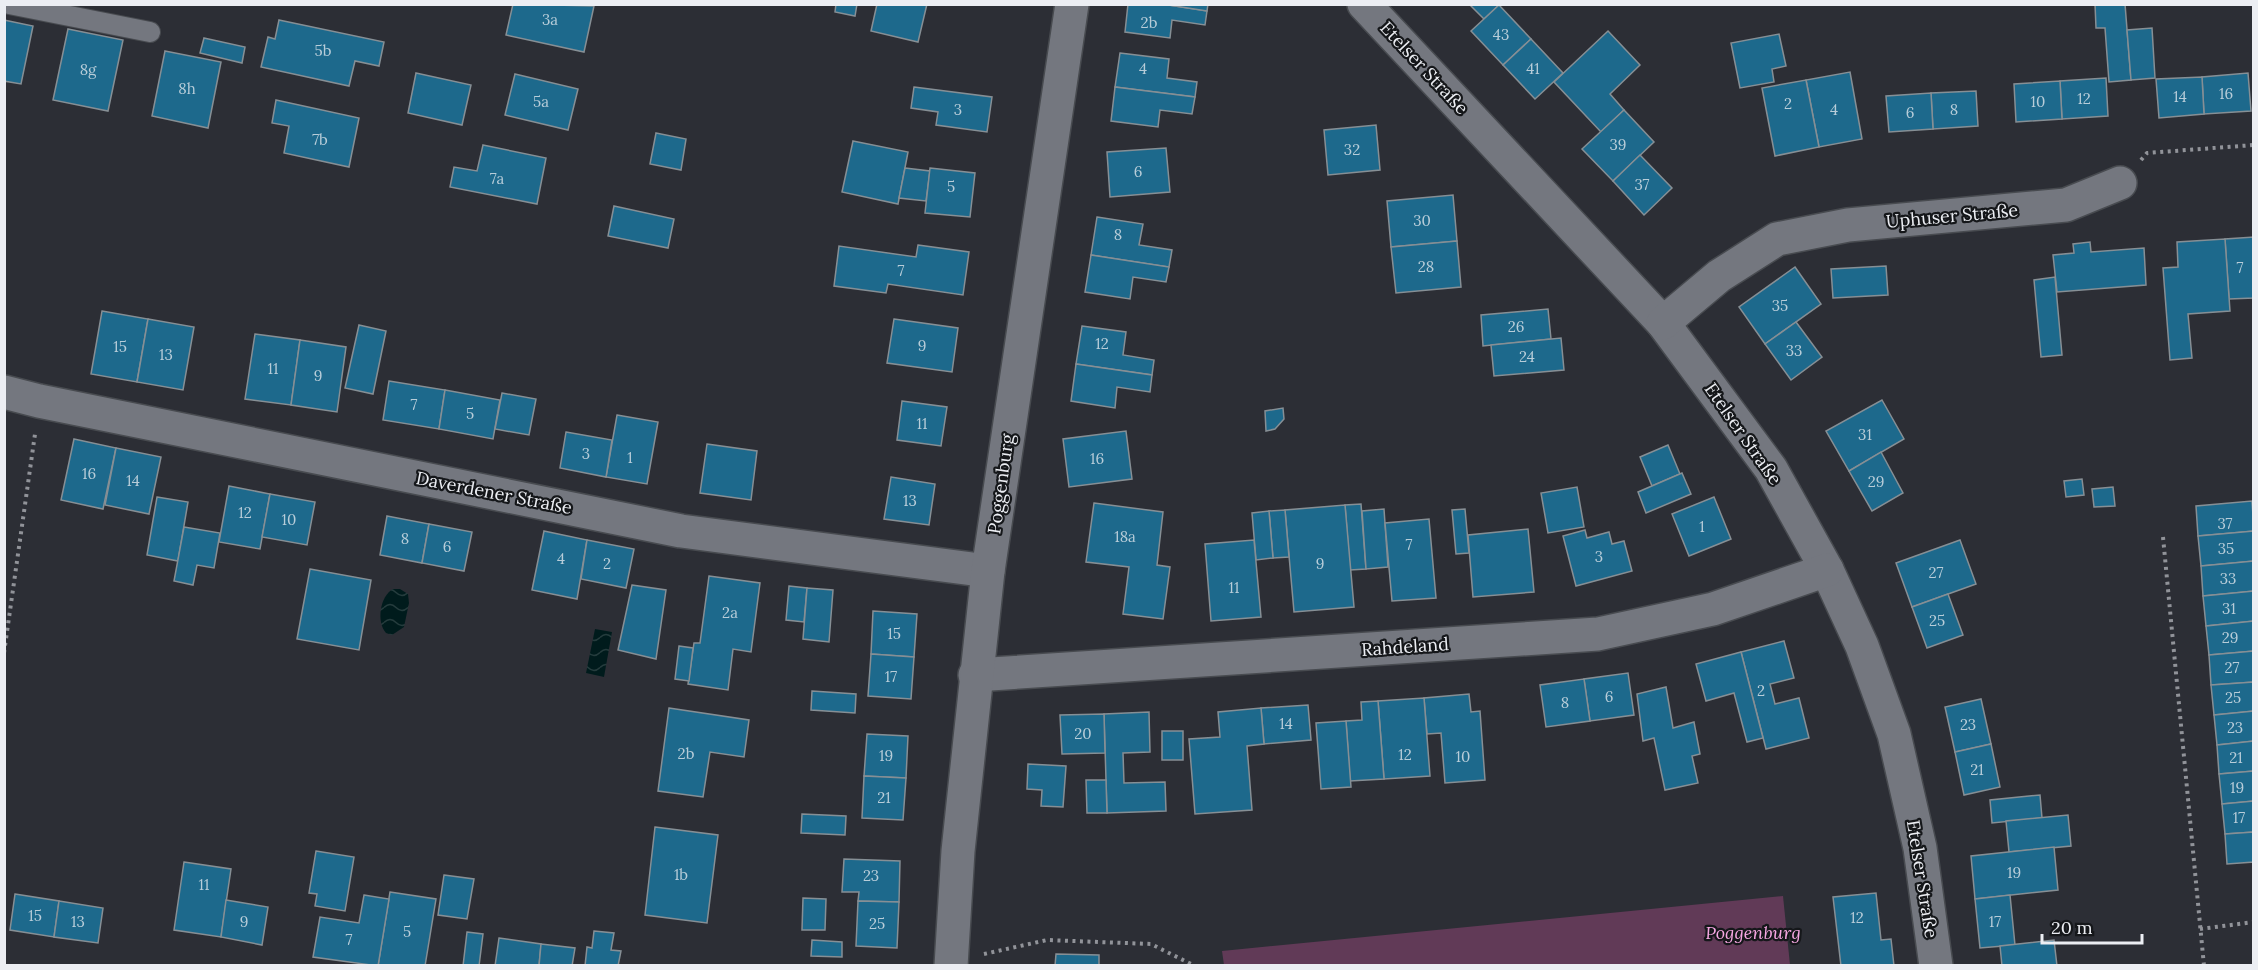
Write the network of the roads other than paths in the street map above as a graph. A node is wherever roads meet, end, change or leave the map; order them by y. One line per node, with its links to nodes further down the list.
1 (9, 4): 4 (lane)
2 (1072, 4): 9 (street, Poggenburg)
3 (1364, 4): 6 (street, Etelser Straße)
4 (150, 32)
5 (2120, 183): 6 (street, Uphuser Straße)
6 (1663, 323): 8 (street, Etelser Straße)
7 (4, 392): 9 (street, Daverdener Straße)
8 (1827, 570): 10 (street, Rahdeland); 12 (street, Etelser Straße)
9 (988, 571): 10 (street, Poggenburg)
10 (975, 675): 11 (street, Poggenburg)
11 (951, 964)
12 (1936, 966)

